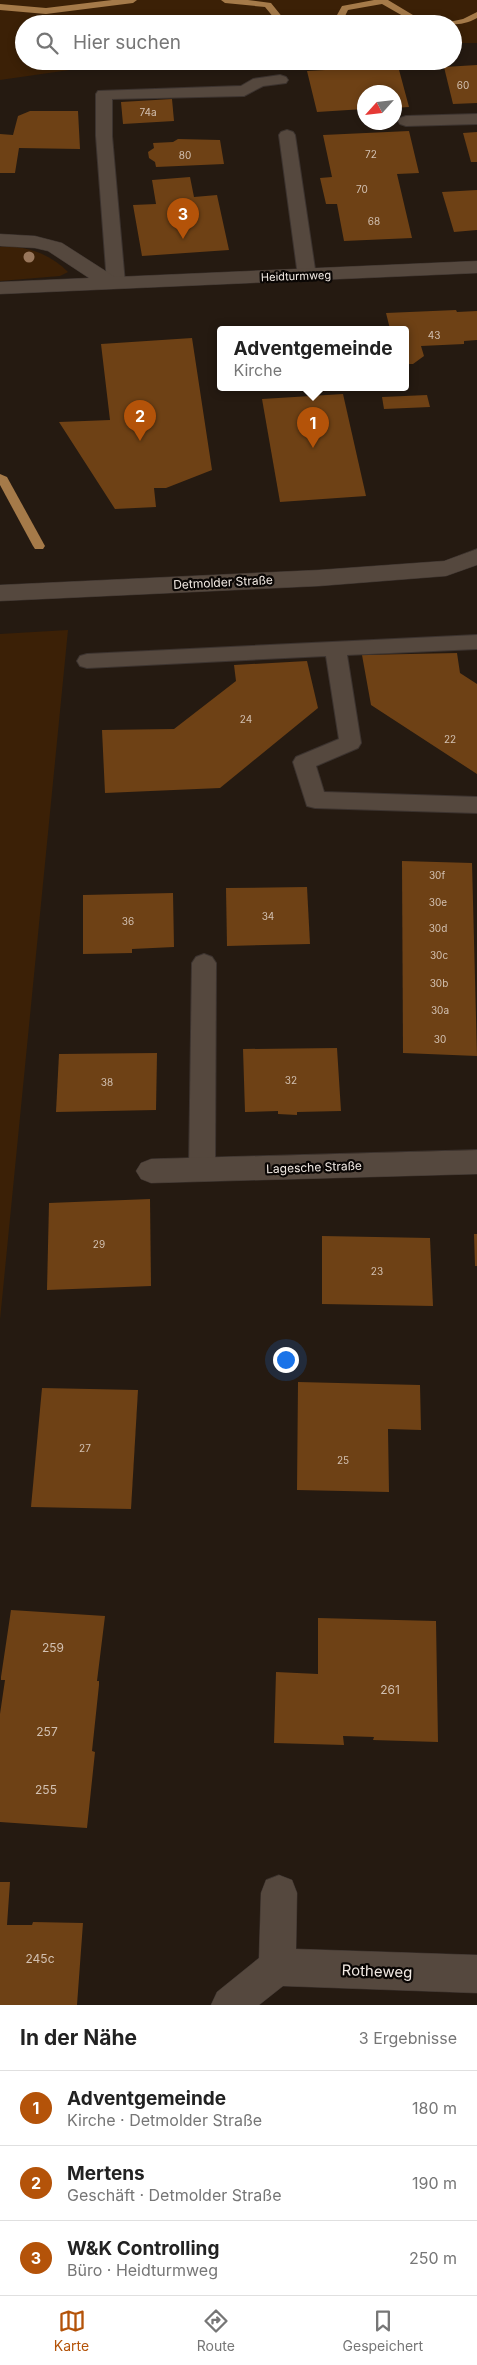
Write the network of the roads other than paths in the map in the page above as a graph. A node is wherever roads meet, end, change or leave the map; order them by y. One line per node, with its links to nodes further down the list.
1 (280, 80): 8 (lane)
2 (477, 118): 3 (lane)
3 (406, 121)
4 (287, 135): 7 (lane)
5 (0, 240): 8 (street)
6 (477, 267): 7 (street, Heidturmweg)
7 (307, 276): 8 (street, Heidturmweg)
8 (113, 283): 9 (street, Heidturmweg)
9 (0, 288)
10 (477, 557): 11 (street, Detmolder Straße)
11 (446, 568): 12 (street, Detmolder Straße); 13 (street, Detmolder Straße)
12 (477, 574)
13 (0, 593)
14 (477, 642): 15 (lane)
15 (335, 648): 16 (lane); 17 (lane)
16 (87, 661)
17 (477, 805)
18 (204, 963): 20 (lane)
19 (477, 1162): 20 (street, Lagesche Straße)
20 (202, 1170): 21 (street, Lagesche Straße)
21 (151, 1171)
22 (279, 1893): 23 (street)
23 (277, 1967): 24 (street, Rotheweg); 25 (street)
24 (477, 1974)
25 (230, 2005)

